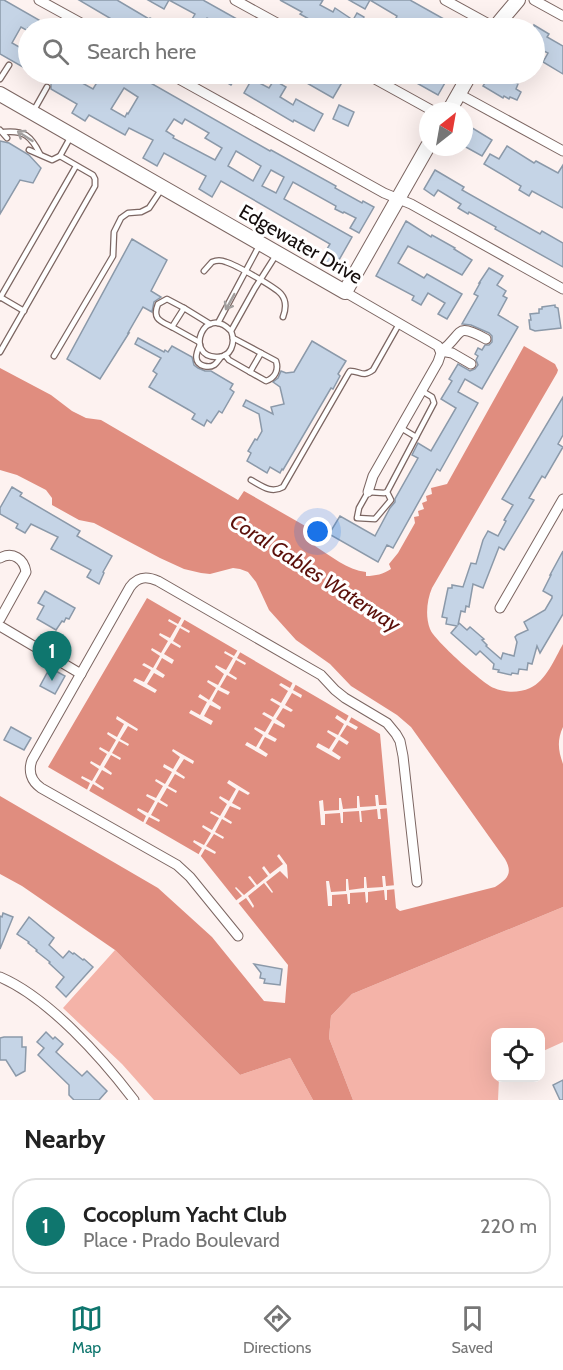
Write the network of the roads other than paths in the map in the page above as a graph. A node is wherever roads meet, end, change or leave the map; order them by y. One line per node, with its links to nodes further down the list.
1 (39, 0): 8 (street)
2 (235, 0): 9 (street)
3 (445, 0): 10 (street)
4 (508, 0): 11 (street)
5 (518, 0): 12 (street)
6 (534, 0): 7 (street)
7 (563, 16)
8 (72, 18)
9 (268, 18)
10 (486, 18)
11 (499, 18)
12 (504, 18)
13 (9, 64): 14 (lane)
14 (0, 79)
15 (188, 84): 34 (street)
16 (384, 84): 22 (street)
17 (464, 84): 20 (street)
18 (47, 87): 23 (lane)
19 (0, 94): 23 (street, Edgewater Drive)
20 (459, 94): 21 (street); 28 (street)
21 (454, 102)
22 (419, 103)
23 (32, 113): 25 (street, Edgewater Drive)
24 (2, 131): 26 (lane); 29 (lane, one-way to 24)
25 (72, 136): 30 (lane); 33 (street, Edgewater Drive)
26 (7, 138)
27 (29, 150): 29 (lane)
28 (563, 151)
29 (40, 154): 30 (lane)
30 (60, 156): 32 (lane)
31 (422, 156): 34 (street)
32 (76, 166): 42 (lane); 44 (lane)
33 (162, 187): 35 (street, Edgewater Drive); 57 (lane)
34 (397, 199): 40 (street); 41 (street)
35 (261, 244): 36 (street, Edgewater Drive); 38 (lane)
36 (277, 253): 39 (lane); 41 (street, Edgewater Drive)
37 (204, 271): 38 (lane)
38 (246, 272): 39 (lane); 46 (lane, one-way to 46)
39 (260, 280): 45 (lane); 50 (lane)
40 (563, 289)
41 (345, 292): 48 (street, Edgewater Drive)
42 (0, 298): 44 (lane)
43 (184, 308): 47 (lane); 49 (lane); 49 (lane)
44 (24, 311): 55 (lane)
45 (283, 317)
46 (218, 323): 47 (lane); 50 (lane)
47 (210, 324): 53 (lane)
48 (399, 324): 54 (street, Edgewater Drive); 64 (lane)
49 (172, 327): 53 (lane)
50 (231, 331): 51 (lane)
51 (233, 338): 56 (lane); 58 (lane)
52 (486, 339): 54 (street)
53 (199, 343): 58 (lane); 58 (lane)
54 (441, 351): 59 (street, Edgewater Drive); 61 (street)
55 (0, 352)
56 (261, 353): 60 (lane); 60 (lane)
57 (54, 356)
58 (223, 356): 60 (lane)
59 (471, 364)
60 (250, 372)
61 (422, 391): 62 (street); 63 (lane)
62 (401, 428): 63 (lane); 65 (street)
63 (416, 437): 66 (lane)
64 (252, 480)
65 (368, 492): 66 (lane); 66 (lane)
66 (387, 492)
67 (563, 498): 69 (street)
68 (0, 558): 70 (street)
69 (500, 608)
70 (0, 619)
71 (0, 626): 72 (street)
72 (81, 674): 73 (street); 74 (street)
73 (417, 882)
74 (238, 936)
75 (0, 977): 76 (street)
76 (134, 1100)

